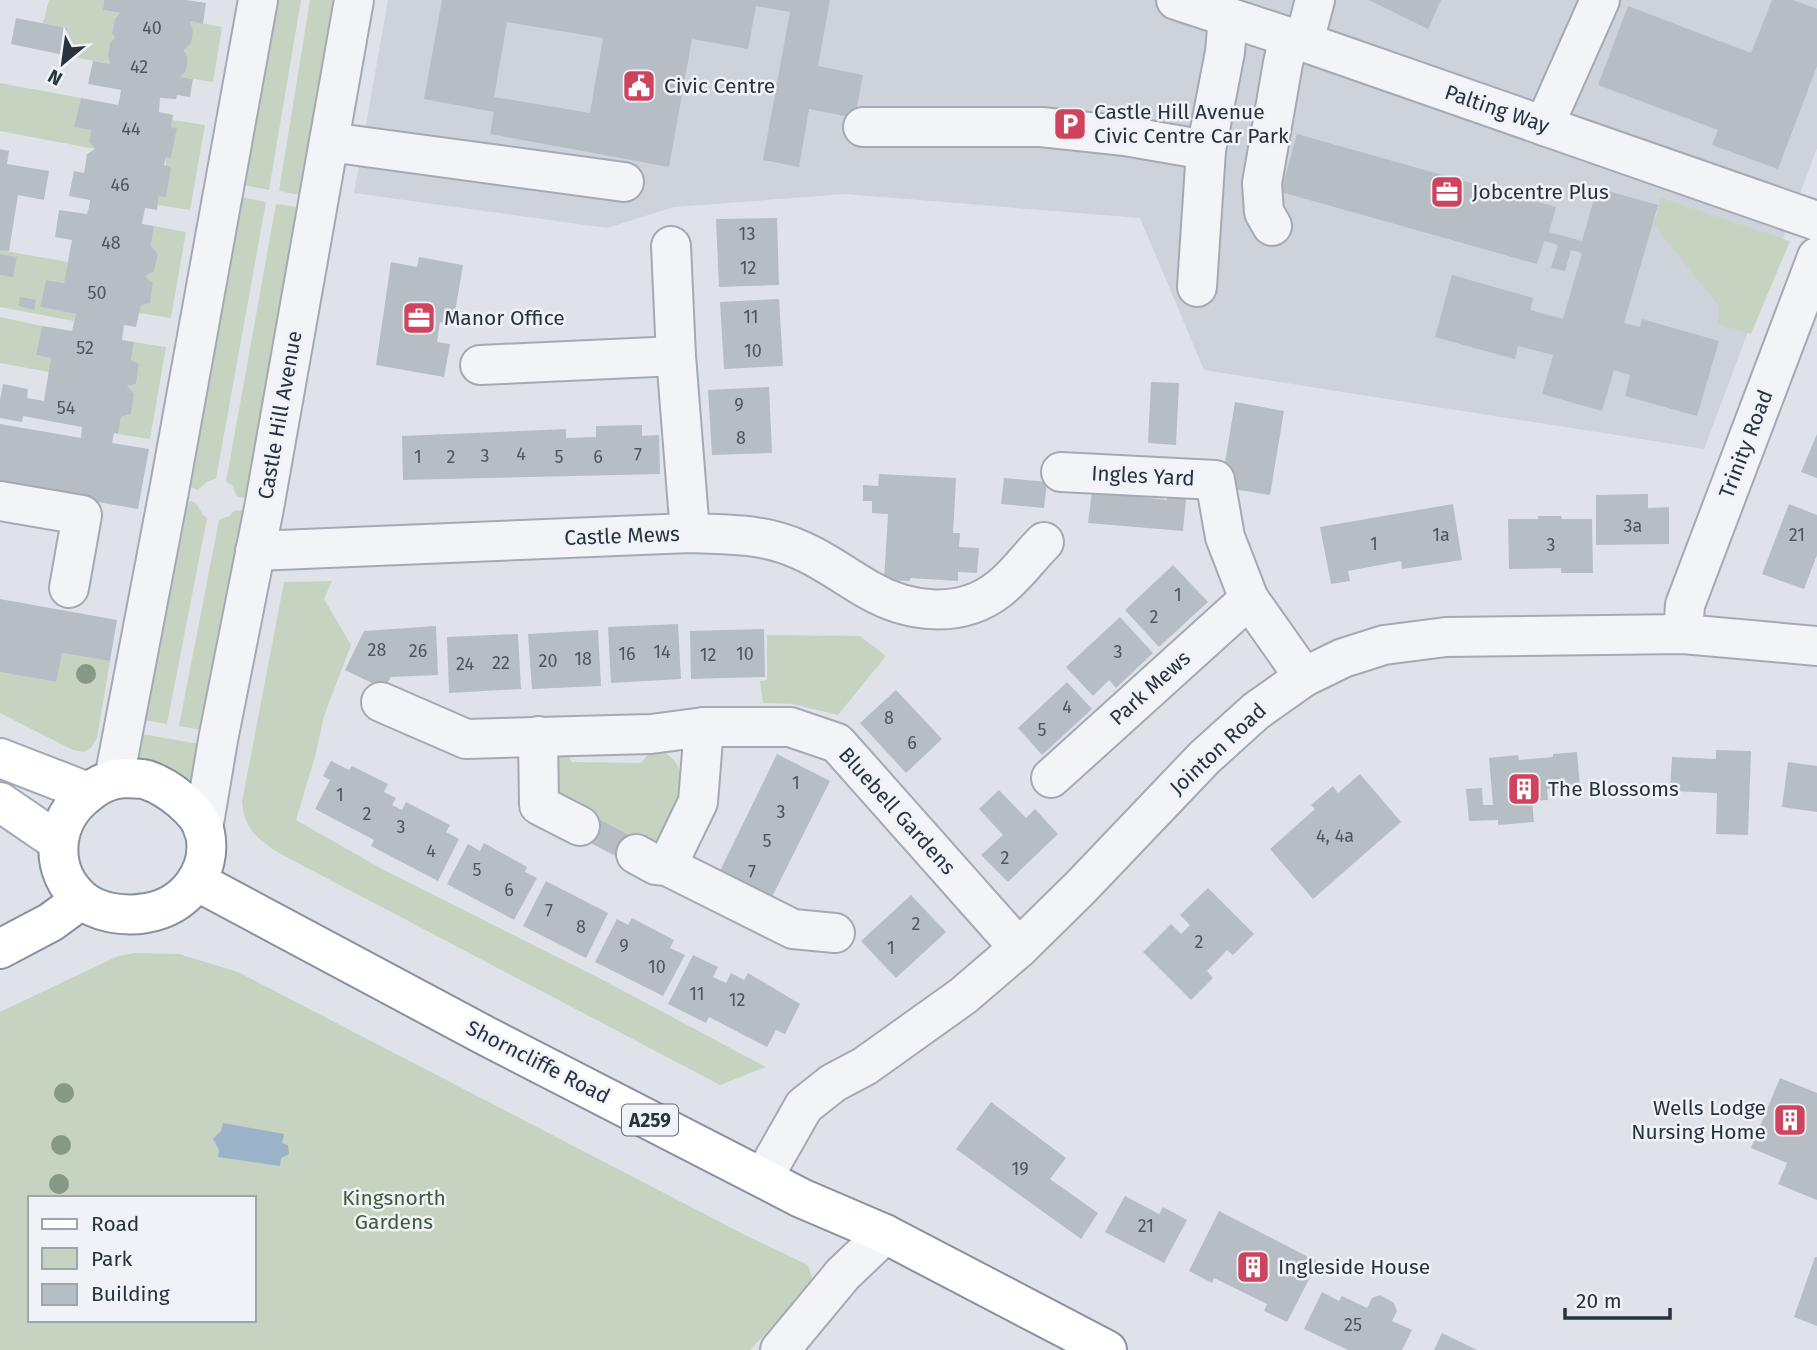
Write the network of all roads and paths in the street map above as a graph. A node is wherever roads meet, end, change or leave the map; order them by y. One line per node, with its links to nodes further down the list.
1 (258, 0): 35 (street)
2 (354, 0): 10 (street, Castle Hill Avenue)
3 (1175, 0): 6 (street, Palting Way)
4 (1315, 0): 7 (street)
5 (1600, 0): 8 (street)
6 (1228, 17): 7 (street, Palting Way); 11 (street)
7 (1296, 39): 8 (street, Palting Way); 14 (street)
8 (1544, 126): 13 (street, Palting Way)
9 (863, 127): 11 (street)
10 (329, 142): 12 (street); 24 (street, Castle Hill Avenue)
11 (1206, 150): 17 (street)
12 (624, 182)
13 (1817, 221)
14 (1272, 226)
15 (671, 246): 18 (street, Castle Mews)
16 (1817, 257): 27 (street, Trinity Road)
17 (1197, 287)
18 (676, 356): 19 (street); 22 (street, Castle Mews)
19 (480, 365)
20 (1061, 472): 26 (street, Ingles Yard)
21 (0, 501): 25 (street)
22 (690, 533): 23 (street); 24 (street, Castle Mews)
23 (1044, 542)
24 (256, 551): 38 (street, Castle Hill Avenue)
25 (69, 588)
26 (1249, 599): 29 (street, Ingles Yard); 34 (street, Park Mews)
27 (1684, 634): 28 (street, Jointon Road); 29 (street, Jointon Road)
28 (1817, 646)
29 (1304, 677): 43 (street, Jointon Road)
30 (381, 702): 32 (street, Bluebell Gardens)
31 (704, 727): 32 (street, Bluebell Gardens); 42 (street); 43 (street, Bluebell Gardens)
32 (538, 736): 37 (street)
33 (0, 758): 35 (main road)
34 (1051, 778)
35 (101, 786): 38 (main road); 39 (main road)
36 (0, 802): 39 (main road)
37 (580, 826)
38 (203, 829): 40 (main road)
39 (57, 841): 41 (main road)
40 (198, 882): 41 (main road); 45 (main road, Shorncliffe Road / A259)
41 (81, 900): 44 (main road)
42 (835, 933)
43 (1019, 948): 45 (street, Jointon Road)
44 (0, 949)
45 (763, 1178): 46 (main road, Shorncliffe Road / A259)
46 (885, 1234): 47 (street); 48 (main road, Shorncliffe Road / A259)
47 (780, 1350)
48 (1107, 1350)

